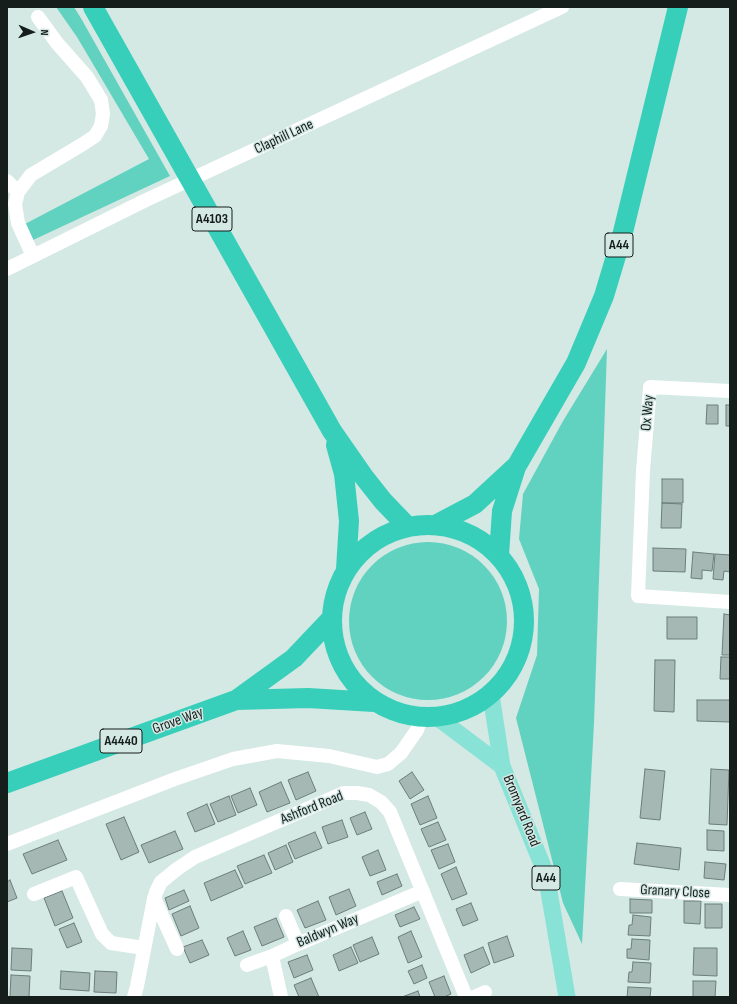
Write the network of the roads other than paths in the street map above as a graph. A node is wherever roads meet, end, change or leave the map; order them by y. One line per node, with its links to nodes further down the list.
1 (92, 7): 10 (highway, A4103)
2 (562, 7): 7 (street, Claphill Lane)
3 (678, 7): 11 (highway, A44)
4 (38, 17): 6 (street)
5 (7, 181): 6 (street)
6 (18, 192): 7 (street)
7 (33, 256): 8 (street, Claphill Lane)
8 (7, 269)
9 (730, 391): 16 (street, Ox Way)
10 (332, 431): 13 (highway, A4103); 15 (highway, A4103)
11 (516, 466): 12 (highway, A44); 14 (highway, A44)
12 (437, 524): 13 (highway); 14 (highway)
13 (407, 526): 15 (highway)
14 (499, 555): 18 (highway)
15 (346, 569): 17 (highway)
16 (730, 602)
17 (331, 619): 19 (highway, Grove Way / A4440); 20 (highway)
18 (492, 695): 21 (highway); 22 (main road, Bromyard Road / A44)
19 (236, 700): 20 (highway, Grove Way / A4440); 23 (highway, Grove Way / A4440)
20 (374, 702): 21 (highway)
21 (430, 718): 22 (main road, Bromyard Road); 24 (street)
22 (502, 766): 39 (main road, Bromyard Road / A44)
23 (7, 783)
24 (7, 844)
25 (620, 889): 28 (street, Granary Close)
26 (423, 891): 29 (street, Ashford Road); 31 (street, Baldwyn Way); 38 (street, Ashford Road)
27 (34, 894): 32 (street)
28 (730, 895)
29 (154, 898): 32 (street, Ashford Road); 33 (street)
30 (286, 916): 31 (street)
31 (298, 944): 34 (street, Baldwyn Way)
32 (144, 948): 36 (street, Ashford Road)
33 (176, 949)
34 (272, 956): 35 (street, Baldwyn Way); 37 (street)
35 (247, 965)
36 (134, 997)
37 (281, 997)
38 (466, 997)
39 (568, 997)

